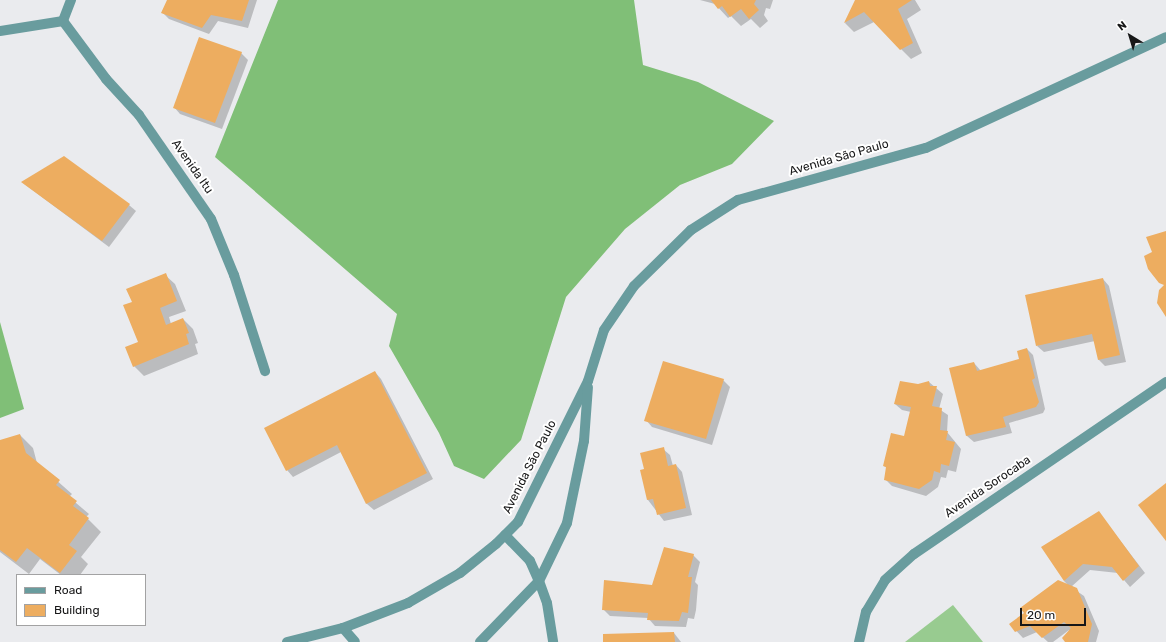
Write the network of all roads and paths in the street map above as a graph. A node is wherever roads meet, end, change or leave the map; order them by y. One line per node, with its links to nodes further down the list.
1 (71, 0): 2 (street)
2 (64, 21): 3 (street); 5 (street, Avenida Itu)
3 (0, 31)
4 (1166, 37): 6 (street, Avenida São Paulo)
5 (265, 371)
6 (588, 381): 8 (street, Avenida São Paulo); 9 (street, Avenida São Paulo)
7 (1166, 382): 15 (street, Avenida Sorocaba)
8 (505, 535): 9 (street); 10 (street, Avenida São Paulo)
9 (539, 581): 13 (street, Avenida São Paulo); 14 (street)
10 (343, 628): 11 (street, Avenida São Paulo); 12 (street)
11 (286, 642)
12 (355, 642)
13 (480, 642)
14 (553, 642)
15 (859, 642)

